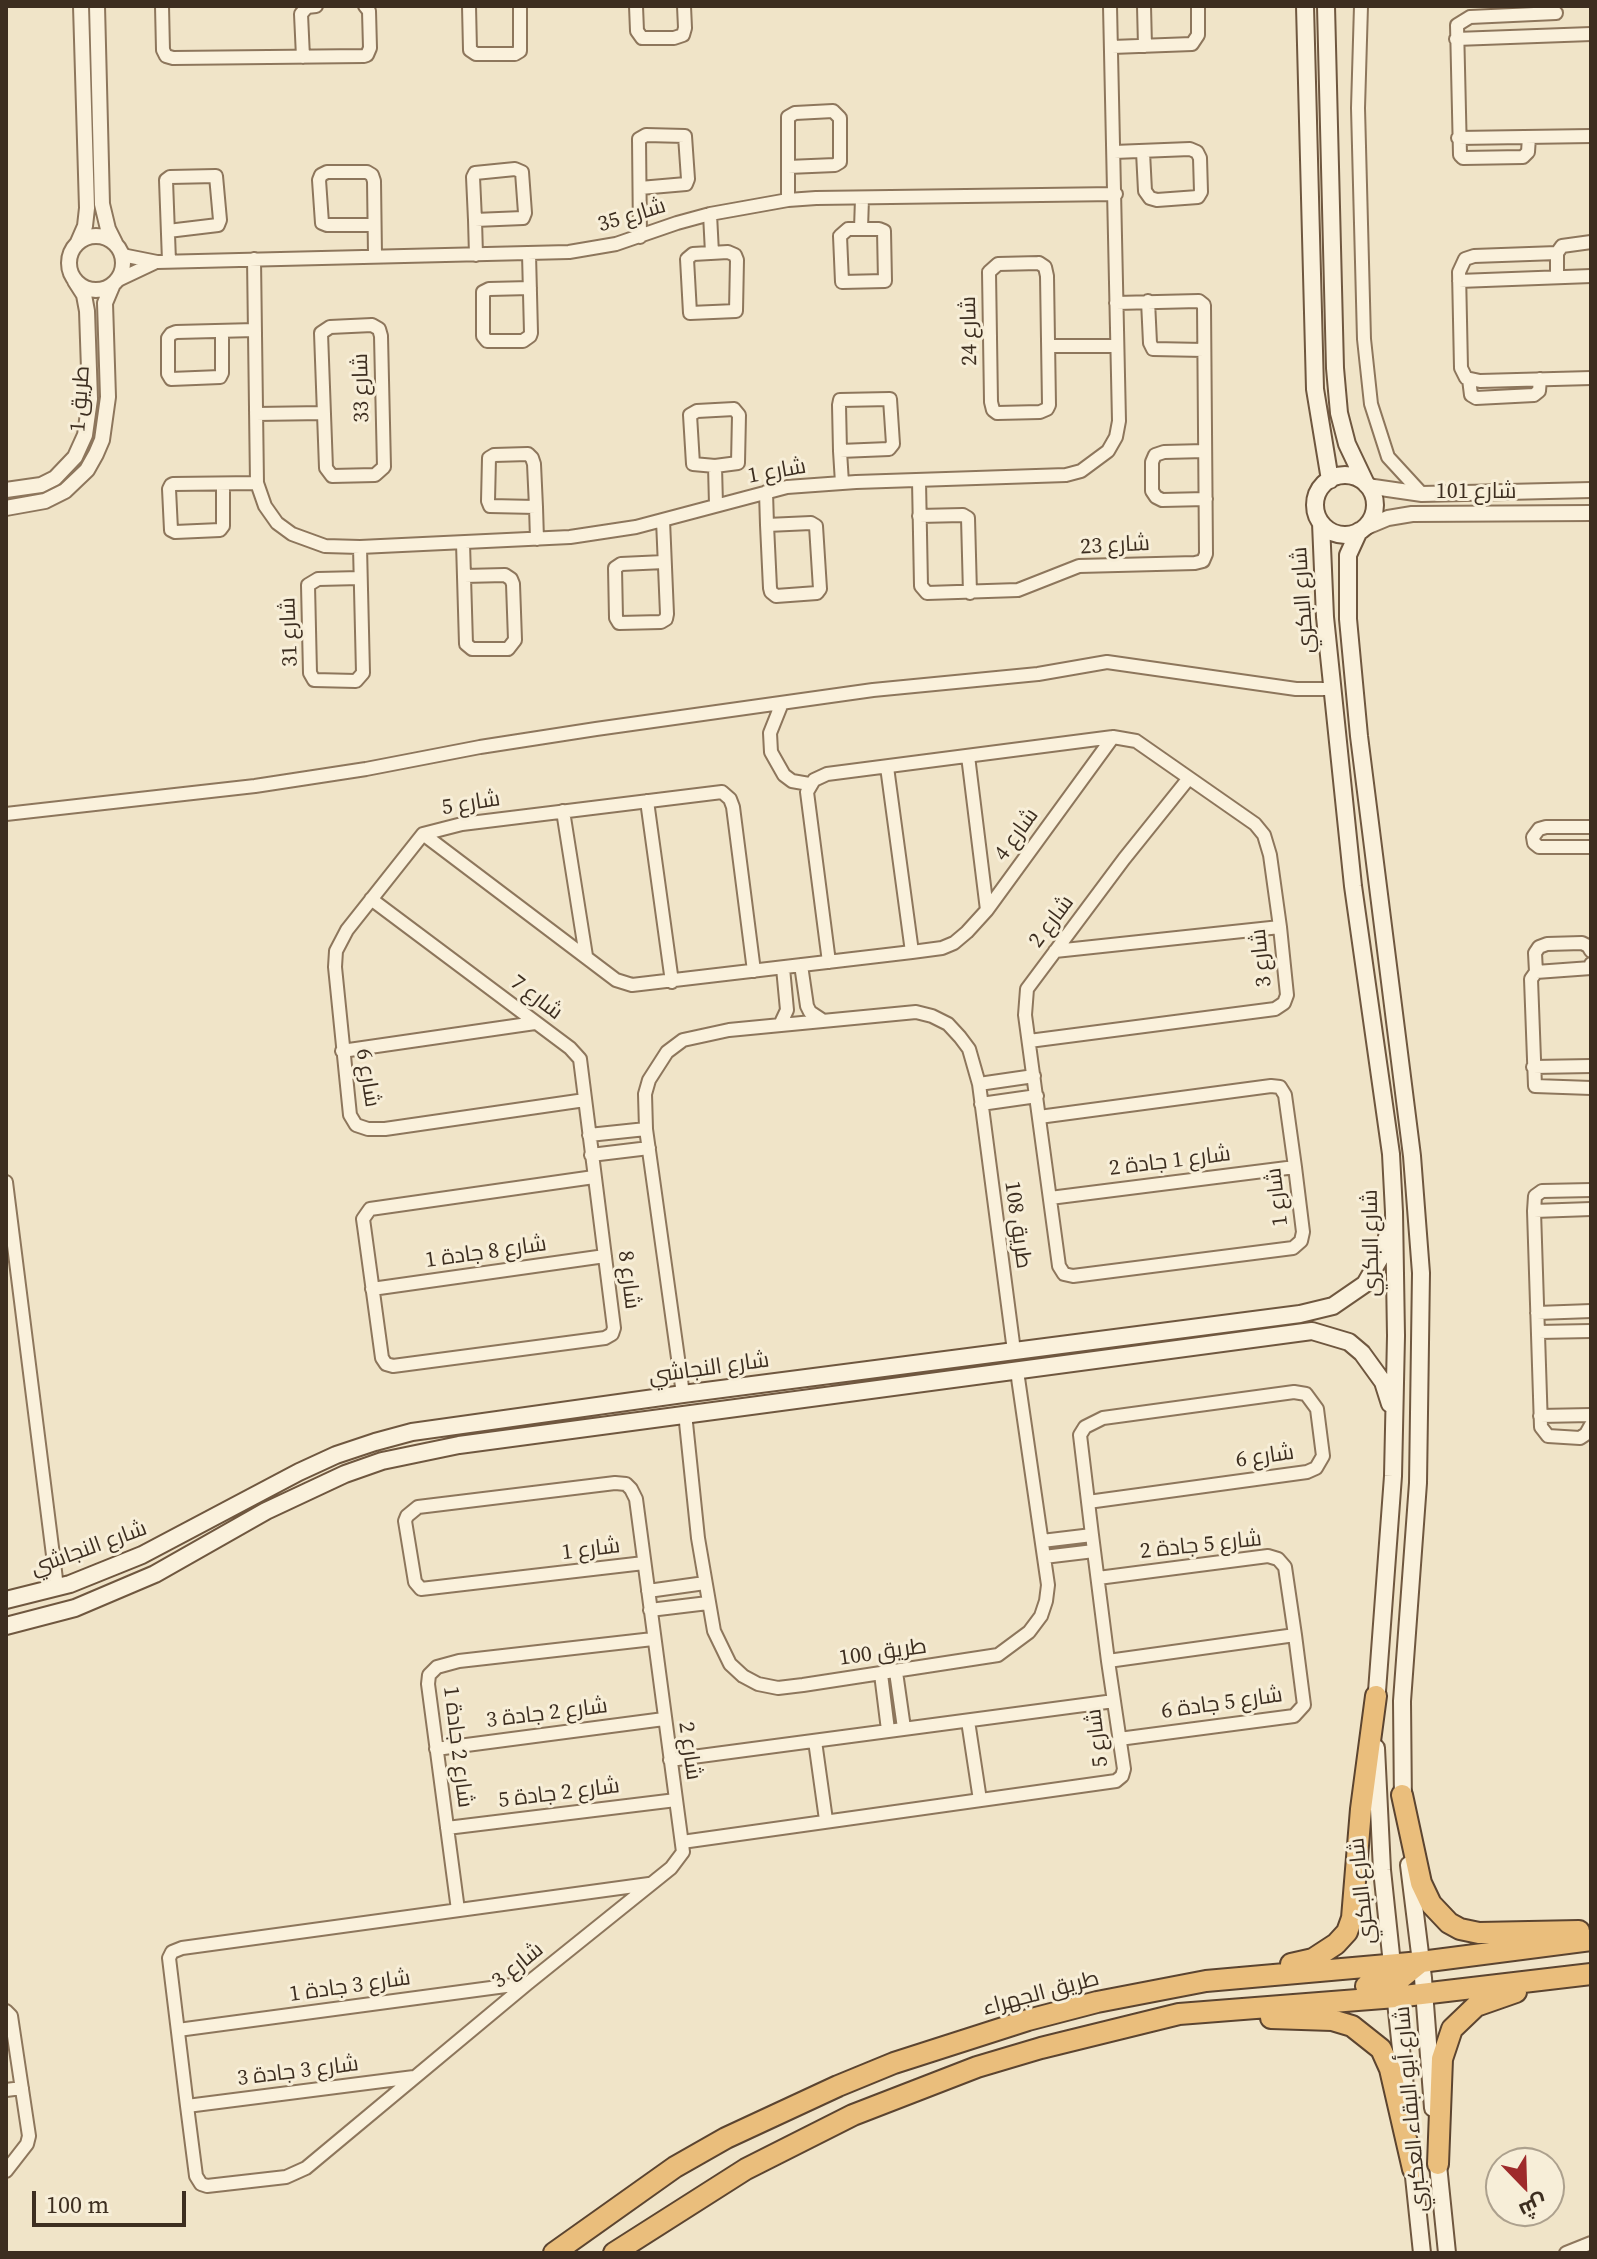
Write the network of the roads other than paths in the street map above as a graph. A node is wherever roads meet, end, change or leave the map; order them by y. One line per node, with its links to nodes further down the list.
1 (81, 6): 39 (street)
2 (97, 6): 41 (street)
3 (162, 6): 22 (street)
4 (316, 6): 22 (street)
5 (365, 6): 22 (street)
6 (469, 6): 7 (street)
7 (520, 6)
8 (636, 6): 9 (street)
9 (684, 6)
10 (1110, 6): 21 (street, شارع 1)
11 (1144, 6): 20 (street)
12 (1198, 6): 20 (street)
13 (1305, 6): 68 (main road)
14 (1326, 6): 73 (main road)
15 (1361, 6): 78 (street)
16 (1558, 10): 18 (street); 19 (street)
17 (1591, 34): 18 (street)
18 (1556, 35): 19 (street)
19 (1456, 39): 25 (street)
20 (1145, 46): 21 (street)
21 (1112, 47): 26 (street, شارع 1)
22 (303, 57)
23 (1591, 136): 24 (street)
24 (1529, 137): 25 (street); 25 (street)
25 (1458, 138)
26 (1114, 152): 27 (street); 30 (street, شارع 1)
27 (1143, 152): 27 (street)
28 (788, 167): 28 (street); 32 (street)
29 (640, 188): 29 (street); 38 (street)
30 (1116, 194): 31 (street, شارع 35); 56 (street, شارع 1)
31 (862, 198): 32 (street, شارع 35); 36 (street)
32 (788, 200): 33 (street, شارع 35)
33 (710, 214): 38 (street, شارع 35); 42 (street)
34 (475, 220): 34 (street); 46 (street)
35 (374, 225): 35 (street); 45 (street)
36 (861, 229): 36 (street)
37 (168, 231): 37 (street); 48 (street)
38 (640, 237): 44 (street, شارع 35)
39 (78, 242): 41 (street); 51 (street)
40 (1591, 242): 43 (street)
41 (119, 249): 48 (street, شارع 35); 53 (street)
42 (712, 253): 42 (street)
43 (1557, 253): 50 (street); 52 (street)
44 (529, 254): 46 (street, شارع 35); 54 (street)
45 (375, 255): 46 (street, شارع 35); 47 (street, شارع 35)
46 (476, 255)
47 (254, 259): 48 (street, شارع 35); 57 (street, شارع 1)
48 (163, 262): 53 (street, شارع 35)
49 (1591, 276): 50 (street)
50 (1557, 277): 52 (street)
51 (75, 281): 53 (street); 74 (street, طريق 1)
52 (1459, 281): 62 (street)
53 (115, 282): 82 (street, طريق 1)
54 (530, 288): 54 (street)
55 (1148, 301): 56 (street, شارع 23); 61 (street); 61 (street, شارع 23)
56 (1116, 303): 60 (street, شارع 1)
57 (255, 330): 58 (street); 64 (street, شارع 1)
58 (222, 331): 58 (street)
59 (1049, 346): 59 (street, شارع 24); 60 (street)
60 (1117, 346): 69 (street, شارع 1)
61 (1204, 350): 66 (street, شارع 23)
62 (1591, 378)
63 (324, 413): 63 (street, شارع 33); 64 (street, شارع 33)
64 (256, 414): 70 (street, شارع 1)
65 (840, 451): 65 (street); 71 (street)
66 (1205, 451): 79 (street, شارع 23); 79 (street)
67 (715, 466): 67 (street); 80 (street)
68 (1330, 480): 73 (main road); 87 (main road)
69 (919, 481): 71 (street, شارع 1); 85 (street, شارع 23)
70 (257, 483): 72 (street); 92 (street, شارع 1)
71 (842, 483): 76 (street, شارع 1)
72 (223, 484): 72 (street)
73 (1367, 485): 78 (street, شارع 101); 89 (main road)
74 (6, 490)
75 (1591, 490): 77 (street, شارع 101)
76 (766, 492): 80 (street, شارع 1); 88 (street)
77 (1513, 492): 78 (street, شارع 101); 84 (street)
78 (1422, 494)
79 (1206, 499): 96 (street, شارع 23)
80 (716, 505): 86 (street, شارع 1)
81 (536, 507): 81 (street); 90 (street)
82 (6, 508)
83 (1591, 513): 84 (street, شارع 101)
84 (1513, 514): 89 (street, شارع 101)
85 (919, 516): 96 (street, شارع 23); 96 (street)
86 (663, 520): 90 (street, شارع 1); 93 (street)
87 (1321, 523): 89 (main road); 97 (main road, شارع البكري)
88 (767, 525): 88 (street)
89 (1362, 530): 125 (main road, شارع البكري)
90 (537, 539): 91 (street, شارع 1)
91 (463, 543): 92 (street, شارع 1); 94 (street)
92 (360, 547): 95 (street, شارع 31)
93 (664, 562): 93 (street)
94 (464, 576): 94 (street)
95 (360, 578): 95 (street, شارع 31)
96 (970, 593)
97 (1332, 689): 98 (street); 112 (main road, شارع البكري)
98 (782, 703): 103 (street); 106 (street)
99 (1113, 737): 100 (street); 102 (street, شارع 3); 111 (street, شارع 4)
100 (968, 756): 101 (street); 111 (street)
101 (887, 767): 103 (street); 116 (street)
102 (1189, 778): 113 (street, شارع 3); 114 (street, شارع 2)
103 (809, 784): 118 (street)
104 (647, 801): 105 (street, شارع 5); 122 (street, شارع 5); 124 (street)
105 (563, 811): 108 (street, شارع 5); 117 (street)
106 (6, 814)
107 (1591, 827): 109 (street)
108 (423, 834): 110 (street, شارع 6); 117 (street, شارع 5)
109 (1591, 847)
110 (371, 899): 127 (street, شارع 7); 130 (street, شارع 6)
111 (987, 910): 116 (street, شارع 4)
112 (1357, 921): 125 (main road); 151 (main road, شارع البكري)
113 (1280, 927): 114 (street); 129 (street, شارع 3)
114 (1055, 951): 129 (street, شارع 2)
115 (1591, 951): 123 (street)
116 (912, 952): 118 (street, شارع 4)
117 (586, 956): 124 (street, شارع 5)
118 (829, 962): 120 (street, شارع 5)
119 (1591, 964): 123 (street)
120 (801, 965): 121 (street, شارع 5); 126 (street)
121 (783, 968): 122 (street, شارع 5); 128 (street)
122 (754, 971): 124 (street, شارع 5)
123 (1536, 972): 132 (street)
124 (672, 982)
125 (1392, 1014): 194 (main road, شارع البكري)
126 (822, 1020): 128 (street, طريق 108); 134 (street, طريق 108)
127 (535, 1023): 130 (street); 137 (street, شارع 7)
128 (780, 1025): 140 (street, طريق 108)
129 (1029, 1041): 133 (street, شارع 2)
130 (342, 1051): 137 (street, شارع 6)
131 (1591, 1066): 132 (street)
132 (1533, 1067): 135 (street)
133 (1034, 1076): 134 (street); 136 (street, شارع 2)
134 (979, 1084): 138 (street, طريق 108)
135 (1591, 1088)
136 (1037, 1096): 138 (street); 139 (street, شارع 2)
137 (585, 1100): 141 (street, شارع 7)
138 (981, 1104): 160 (street, طريق 108)
139 (1039, 1117): 144 (street, شارع 1); 148 (street, شارع 1)
140 (646, 1129): 141 (street); 142 (street, طريق 108)
141 (589, 1135): 143 (street, شارع 7)
142 (649, 1148): 143 (street); 162 (street, طريق 108)
143 (591, 1155): 145 (street, شارع 7)
144 (1295, 1167): 148 (street, شارع 1 جادة 2); 148 (street, شارع 1)
145 (594, 1177): 152 (street, شارع 8); 153 (street, شارع 8)
146 (6, 1182): 180 (street)
147 (1591, 1190): 150 (street)
148 (1050, 1198)
149 (1591, 1209): 150 (street)
150 (1534, 1211): 155 (street)
151 (1394, 1212): 156 (main road, شارع النجاشي); 168 (main road, شارع البكري)
152 (605, 1256): 153 (street, شارع 8 جادة 1); 153 (street, شارع 8)
153 (372, 1289)
154 (1591, 1311): 155 (street)
155 (1537, 1313): 158 (street)
156 (1179, 1330): 159 (main road); 160 (main road, شارع النجاشي)
157 (1591, 1331): 158 (street)
158 (1538, 1332): 166 (street)
159 (1180, 1348): 161 (main road, شارع النجاشي); 168 (main road, شارع النجاشي)
160 (1014, 1351): 162 (main road, شارع النجاشي)
161 (1017, 1371): 163 (main road, شارع النجاشي); 174 (street, طريق 100)
162 (683, 1394): 164 (main road, شارع النجاشي)
163 (685, 1413): 170 (main road, شارع النجاشي); 179 (street, طريق 100)
164 (535, 1415): 167 (main road, شارع النجاشي); 170 (main road)
165 (1591, 1415): 166 (street)
166 (1540, 1416): 169 (street)
167 (508, 1419): 171 (main road); 180 (main road, شارع النجاشي)
168 (1393, 1422): 188 (main road, شارع البكري)
169 (1591, 1425)
170 (540, 1434): 171 (main road, شارع النجاشي)
171 (509, 1438): 185 (main road, شارع النجاشي)
172 (1088, 1502): 172 (street, شارع 6); 173 (street, شارع 5)
173 (1092, 1535): 174 (street); 175 (street, شارع 5)
174 (1042, 1541): 176 (street, طريق 100)
175 (1094, 1551): 176 (street); 178 (street, شارع 5)
176 (1044, 1557): 190 (street, طريق 100)
177 (644, 1563): 177 (street, شارع 1); 181 (street, شارع 2)
178 (1098, 1578): 186 (street, شارع 5 جادة 2); 189 (street, شارع 5)
179 (705, 1583): 181 (street); 183 (street, طريق 100)
180 (57, 1587): 182 (main road, شارع النجاشي)
181 (648, 1591): 184 (street, شارع 2)
182 (6, 1600)
183 (708, 1603): 184 (street); 191 (street, طريق 100)
184 (650, 1610): 187 (street, شارع 2)
185 (6, 1626)
186 (1295, 1635): 189 (street); 199 (street, شارع 5 جادة 6)
187 (653, 1639): 195 (street, شارع 2); 201 (street, شارع 2 جادة 1)
188 (1382, 1650): 192 (main road, شارع البكري); 194 (main road)
189 (1108, 1661): 193 (street, شارع 5)
190 (896, 1672): 191 (street, طريق 100); 197 (street)
191 (881, 1674): 198 (street)
192 (1376, 1696): 215 (highway); 216 (main road, شارع البكري)
193 (1114, 1701): 196 (street); 199 (street, شارع 5)
194 (1401, 1715): 203 (main road, شارع البكري)
195 (664, 1719): 201 (street, شارع 2 جادة 3); 202 (street, شارع 2)
196 (968, 1721): 197 (street); 205 (street)
197 (904, 1728): 198 (street)
198 (888, 1730): 200 (street)
199 (1119, 1739): 205 (street, شارع 5)
200 (815, 1741): 202 (street); 206 (street)
201 (436, 1749): 207 (street, شارع 2 جادة 1)
202 (670, 1760): 204 (street, شارع 2)
203 (1402, 1795): 211 (highway); 213 (main road, شارع البكري)
204 (676, 1800): 207 (street, شارع 2 جادة 5); 208 (street, شارع 2)
205 (980, 1800): 206 (street, شارع 5)
206 (826, 1820): 208 (street, شارع 5)
207 (447, 1828): 210 (street, شارع 2 جادة 1)
208 (682, 1842): 209 (street)
209 (649, 1884): 210 (street, شارع 3); 217 (street, شارع 3)
210 (458, 1910): 221 (street, شارع 3)
211 (1591, 1931)
212 (1591, 1942): 213 (highway)
213 (1422, 1967): 216 (highway); 218 (main road, شارع أبو البقاء العكبري)
214 (1591, 1976): 218 (highway, طريق الجهراء); 226 (highway)
215 (1206, 1981): 216 (highway, طريق الجهراء); 231 (highway, طريق الجهراء)
216 (1395, 1981): 218 (highway, طريق الجهراء); 220 (highway); 227 (main road, شارع أبو البقاء العكبري)
217 (528, 1983): 221 (street, شارع 3 جادة 1); 222 (street, شارع 3)
218 (1424, 1994): 226 (main road, شارع أبو البقاء العكبري)
219 (6, 2011): 223 (street)
220 (1179, 2014): 227 (highway); 229 (highway)
221 (178, 2030): 225 (street, شارع 3)
222 (414, 2077): 225 (street, شارع 3 جادة 3); 225 (street, شارع 3)
223 (22, 2088): 224 (street); 228 (street)
224 (6, 2090)
225 (187, 2106)
226 (1438, 2164): 235 (main road, شارع أبو البقاء العكبري)
227 (1413, 2169): 234 (main road, شارع أبو البقاء العكبري)
228 (6, 2171)
229 (692, 2204): 232 (highway); 233 (street)
230 (1591, 2243): 236 (street)
231 (554, 2253)
232 (614, 2253)
233 (627, 2253)
234 (1422, 2253)
235 (1447, 2253)
236 (1566, 2253)

